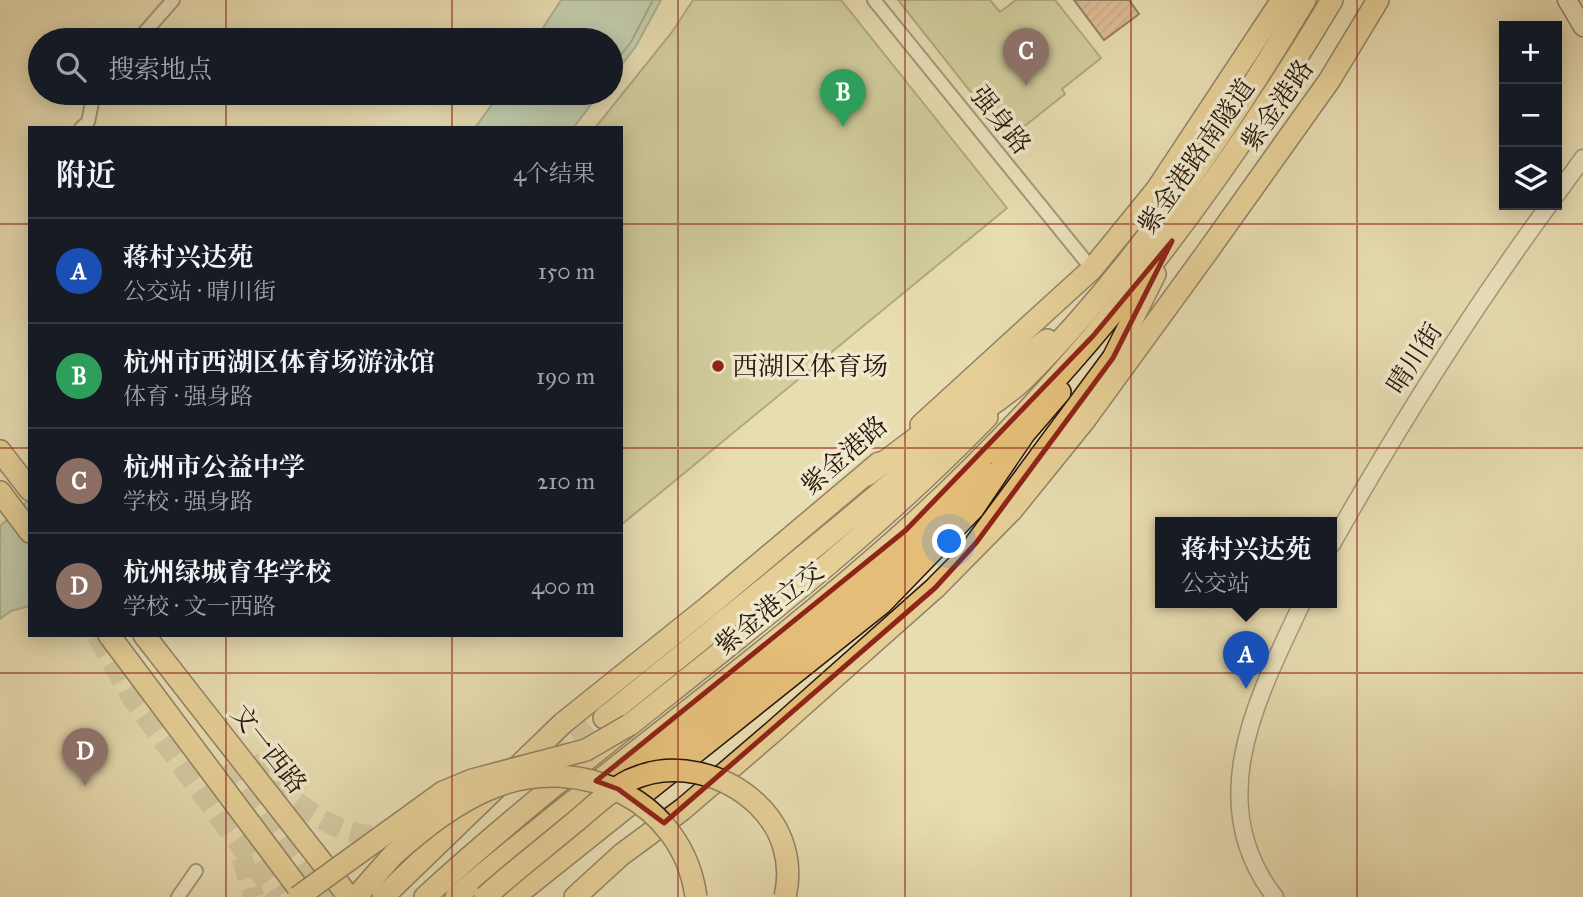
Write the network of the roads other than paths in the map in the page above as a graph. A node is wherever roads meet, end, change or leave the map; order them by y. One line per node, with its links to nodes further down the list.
1 (173, 0): 9 (street)
2 (874, 0): 16 (street, 强身路)
3 (1282, 0): 16 (main road, 紫金港路)
4 (1305, 0): 17 (main road, 紫金港路南隧道)
5 (1332, 0): 15 (main road, 紫金港路南隧道)
6 (1378, 0): 26 (main road, 紫金港路)
7 (1567, 0): 8 (main road)
8 (1583, 27)
9 (148, 28)
10 (92, 105): 11 (street)
11 (83, 126)
12 (1583, 158): 13 (street)
13 (1562, 187)
14 (1546, 210): 25 (street, 晴川街)
15 (1172, 241): 18 (main road, 紫金港路南隧道); 26 (main road)
16 (1092, 269): 21 (main road, 紫金港路)
17 (1083, 313): 19 (main road); 21 (main road)
18 (1093, 336): 27 (main road); 42 (main road, 紫金港立交)
19 (1023, 380): 31 (main road); 32 (main road, 紫金港立交)
20 (0, 451): 22 (main road)
21 (867, 475): 40 (main road, 紫金港路)
22 (28, 488)
23 (4, 497): 24 (main road)
24 (28, 529)
25 (1337, 536)
26 (976, 543): 45 (main road, 紫金港路)
27 (912, 561): 33 (main road); 44 (main road, bridge)
28 (1300, 608): 48 (street)
29 (110, 637): 37 (main road)
30 (146, 637): 38 (main road, 文一西路)
31 (604, 718)
32 (629, 725): 36 (main road, bridge); 41 (main road, 紫金港立交, bridge)
33 (630, 780): 43 (main road, bridge); 47 (main road, bridge)
34 (196, 871): 35 (street)
35 (178, 897)
36 (298, 897)
37 (305, 897)
38 (349, 897)
39 (356, 897): 46 (main road, bridge)
40 (383, 897)
41 (425, 897)
42 (456, 897)
43 (485, 897)
44 (514, 897)
45 (575, 897)
46 (696, 897)
47 (785, 897)
48 (1275, 897)

